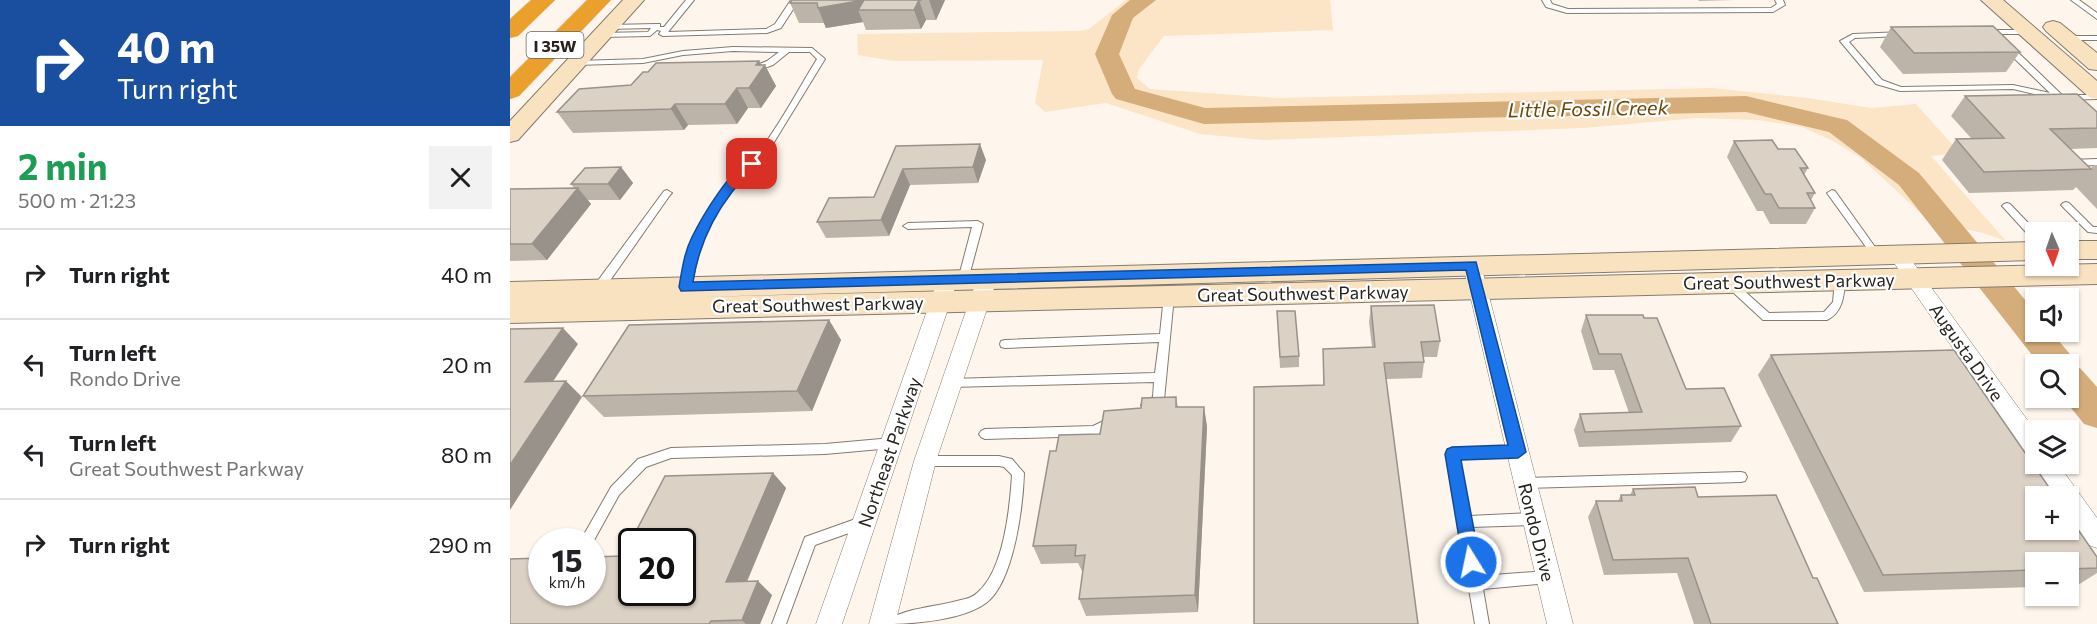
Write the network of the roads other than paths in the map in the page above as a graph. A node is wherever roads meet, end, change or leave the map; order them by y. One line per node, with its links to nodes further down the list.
1 (525, 0): 12 (highway)
2 (544, 0): 16 (highway)
3 (588, 0): 29 (highway)
4 (600, 0): 30 (highway, I 35W)
5 (634, 0): 17 (street)
6 (690, 0): 15 (lane)
7 (795, 0): 15 (lane)
8 (1546, 0): 9 (lane)
9 (1779, 0)
10 (1991, 0): 14 (street)
11 (2076, 0): 13 (lane)
12 (510, 13)
13 (2097, 17)
14 (2035, 23): 18 (lane); 21 (street); 31 (street)
15 (666, 29): 17 (lane)
16 (510, 31)
17 (606, 31): 25 (street)
18 (1992, 32): 19 (lane); 33 (lane)
19 (1981, 33)
20 (1911, 34): 33 (lane)
21 (2066, 38): 22 (lane); 26 (street)
22 (2097, 38)
23 (788, 49): 24 (lane); 28 (lane); 51 (lane)
24 (643, 61): 25 (lane); 27 (lane)
25 (576, 63): 35 (street)
26 (2097, 64)
27 (657, 69)
28 (742, 71)
29 (510, 75)
30 (510, 91)
31 (2097, 92)
32 (2097, 97): 33 (lane)
33 (2060, 98): 34 (lane)
34 (2067, 105)
35 (510, 135)
36 (2097, 162): 37 (lane)
37 (2069, 163)
38 (667, 193): 53 (lane)
39 (1832, 193): 47 (lane)
40 (2066, 205): 43 (lane)
41 (2007, 206): 44 (lane)
42 (908, 226): 52 (lane)
43 (2096, 237): 45 (street)
44 (2025, 244)
45 (2079, 245)
46 (2025, 254): 47 (street, Great Southwest Parkway)
47 (1907, 264): 50 (street, Great Southwest Parkway); 50 (street, Great Southwest Parkway); 62 (street, Augusta Drive)
48 (2079, 269): 49 (street, Great Southwest Parkway)
49 (2097, 274)
50 (1475, 277): 52 (street, Great Southwest Parkway); 55 (street, Great Southwest Parkway); 64 (street, Rondo Drive)
51 (686, 287): 52 (street, Great Southwest Parkway); 53 (street, Great Southwest Parkway)
52 (964, 288): 55 (street, Great Southwest Parkway); 56 (street, Great Southwest Parkway); 60 (street, Northeast Parkway); 63 (street, Northeast Parkway)
53 (598, 289): 54 (street, Great Southwest Parkway)
54 (510, 292)
55 (1169, 296): 57 (lane)
56 (510, 312)
57 (1165, 338): 58 (lane); 59 (lane)
58 (1005, 344)
59 (1161, 377): 60 (lane); 61 (lane)
60 (951, 383): 65 (street, Northeast Parkway)
61 (985, 434)
62 (2025, 434)
63 (892, 443): 70 (street, Northeast Parkway); 72 (lane)
64 (1518, 452): 68 (street, Rondo Drive); 71 (lane)
65 (925, 461): 78 (street, Northeast Parkway); 79 (lane)
66 (2052, 474): 73 (street)
67 (1741, 477): 68 (lane)
68 (1526, 483): 69 (street, Rondo Drive)
69 (1534, 519): 71 (lane); 74 (street, Rondo Drive)
70 (865, 521): 76 (lane); 77 (street, Northeast Parkway)
71 (1464, 522): 75 (lane)
72 (594, 528)
73 (2097, 537)
74 (1548, 577): 75 (lane); 81 (street, Rondo Drive)
75 (1474, 583): 80 (lane)
76 (779, 624)
77 (829, 624)
78 (882, 624)
79 (894, 624)
80 (1482, 624)
81 (1560, 624)

